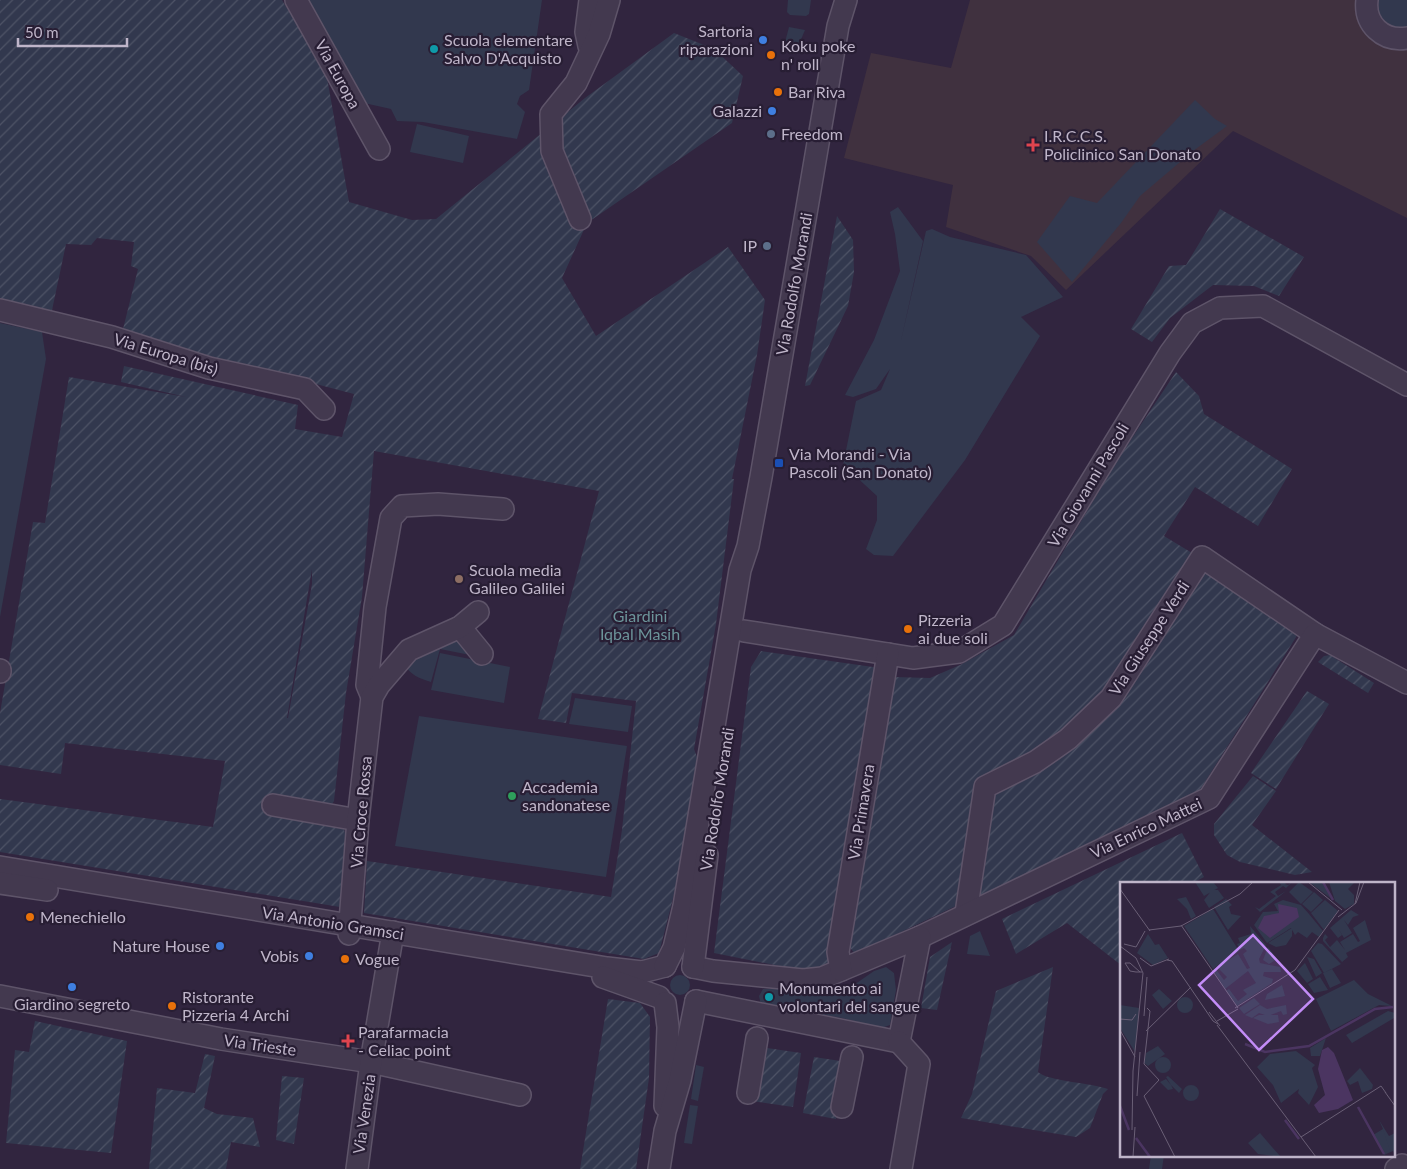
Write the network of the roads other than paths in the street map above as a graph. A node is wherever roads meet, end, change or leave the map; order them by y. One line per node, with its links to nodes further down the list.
1 (296, 0): 10 (street, Via Europa)
2 (590, 0): 9 (street)
3 (609, 0): 9 (street)
4 (838, 0): 7 (street, Via Rodolfo Morandi)
5 (846, 0): 7 (street, Via Rodolfo Morandi)
6 (1367, 0): 8 (street)
7 (839, 22): 16 (street, Via Rodolfo Morandi)
8 (1407, 38)
9 (591, 51): 11 (street)
10 (379, 149)
11 (580, 219)
12 (0, 310): 14 (street, Via Europa (bis))
13 (1407, 385): 22 (street, Via Giovanni Pascoli)
14 (324, 409)
15 (503, 509): 24 (street)
16 (746, 553): 19 (street, Via Rodolfo Morandi); 25 (street, Via Rodolfo Morandi)
17 (478, 612): 18 (street)
18 (460, 627): 21 (street); 24 (street)
19 (744, 632): 22 (street, Via Giovanni Pascoli); 25 (street, Via Rodolfo Morandi); 37 (street, Via Rodolfo Morandi)
20 (1315, 634): 23 (street); 30 (street, Via Enrico Mattei); 30 (street, Via Giuseppe Verdi)
21 (482, 654)
22 (888, 654): 38 (street, Via Primavera)
23 (1407, 683)
24 (372, 697): 27 (street, Via Croce Rossa)
25 (702, 797): 36 (street, Via Rodolfo Morandi)
26 (273, 805): 27 (street)
27 (358, 820): 31 (street, Via Croce Rossa)
28 (0, 868): 31 (street, Via Antonio Gramsci)
29 (0, 883): 31 (street, Via Antonio Gramsci)
30 (966, 913): 33 (street, Via Enrico Mattei)
31 (349, 930): 32 (street, Via Antonio Gramsci)
32 (392, 937): 36 (street, Via Antonio Gramsci); 40 (street, Via Antonio Gramsci); 45 (street, Via Venezia)
33 (920, 937): 34 (street, Via Enrico Mattei); 35 (street)
34 (891, 949): 35 (street); 38 (street, Via Enrico Mattei)
35 (915, 963): 43 (street)
36 (665, 966): 37 (street); 40 (street)
37 (693, 966): 38 (street, Via Enrico Mattei); 41 (street)
38 (841, 970)
39 (0, 996): 45 (street, Via Trieste)
40 (662, 1000): 41 (street); 49 (street)
41 (696, 1001): 43 (street); 49 (street)
42 (757, 1038): 46 (street)
43 (899, 1042): 52 (street)
44 (852, 1056): 48 (street)
45 (371, 1062): 47 (street, Via Trieste); 50 (street, Via Venezia)
46 (748, 1093)
47 (520, 1095)
48 (842, 1107)
49 (665, 1132): 51 (street)
50 (357, 1169)
51 (659, 1169)
52 (901, 1169)

